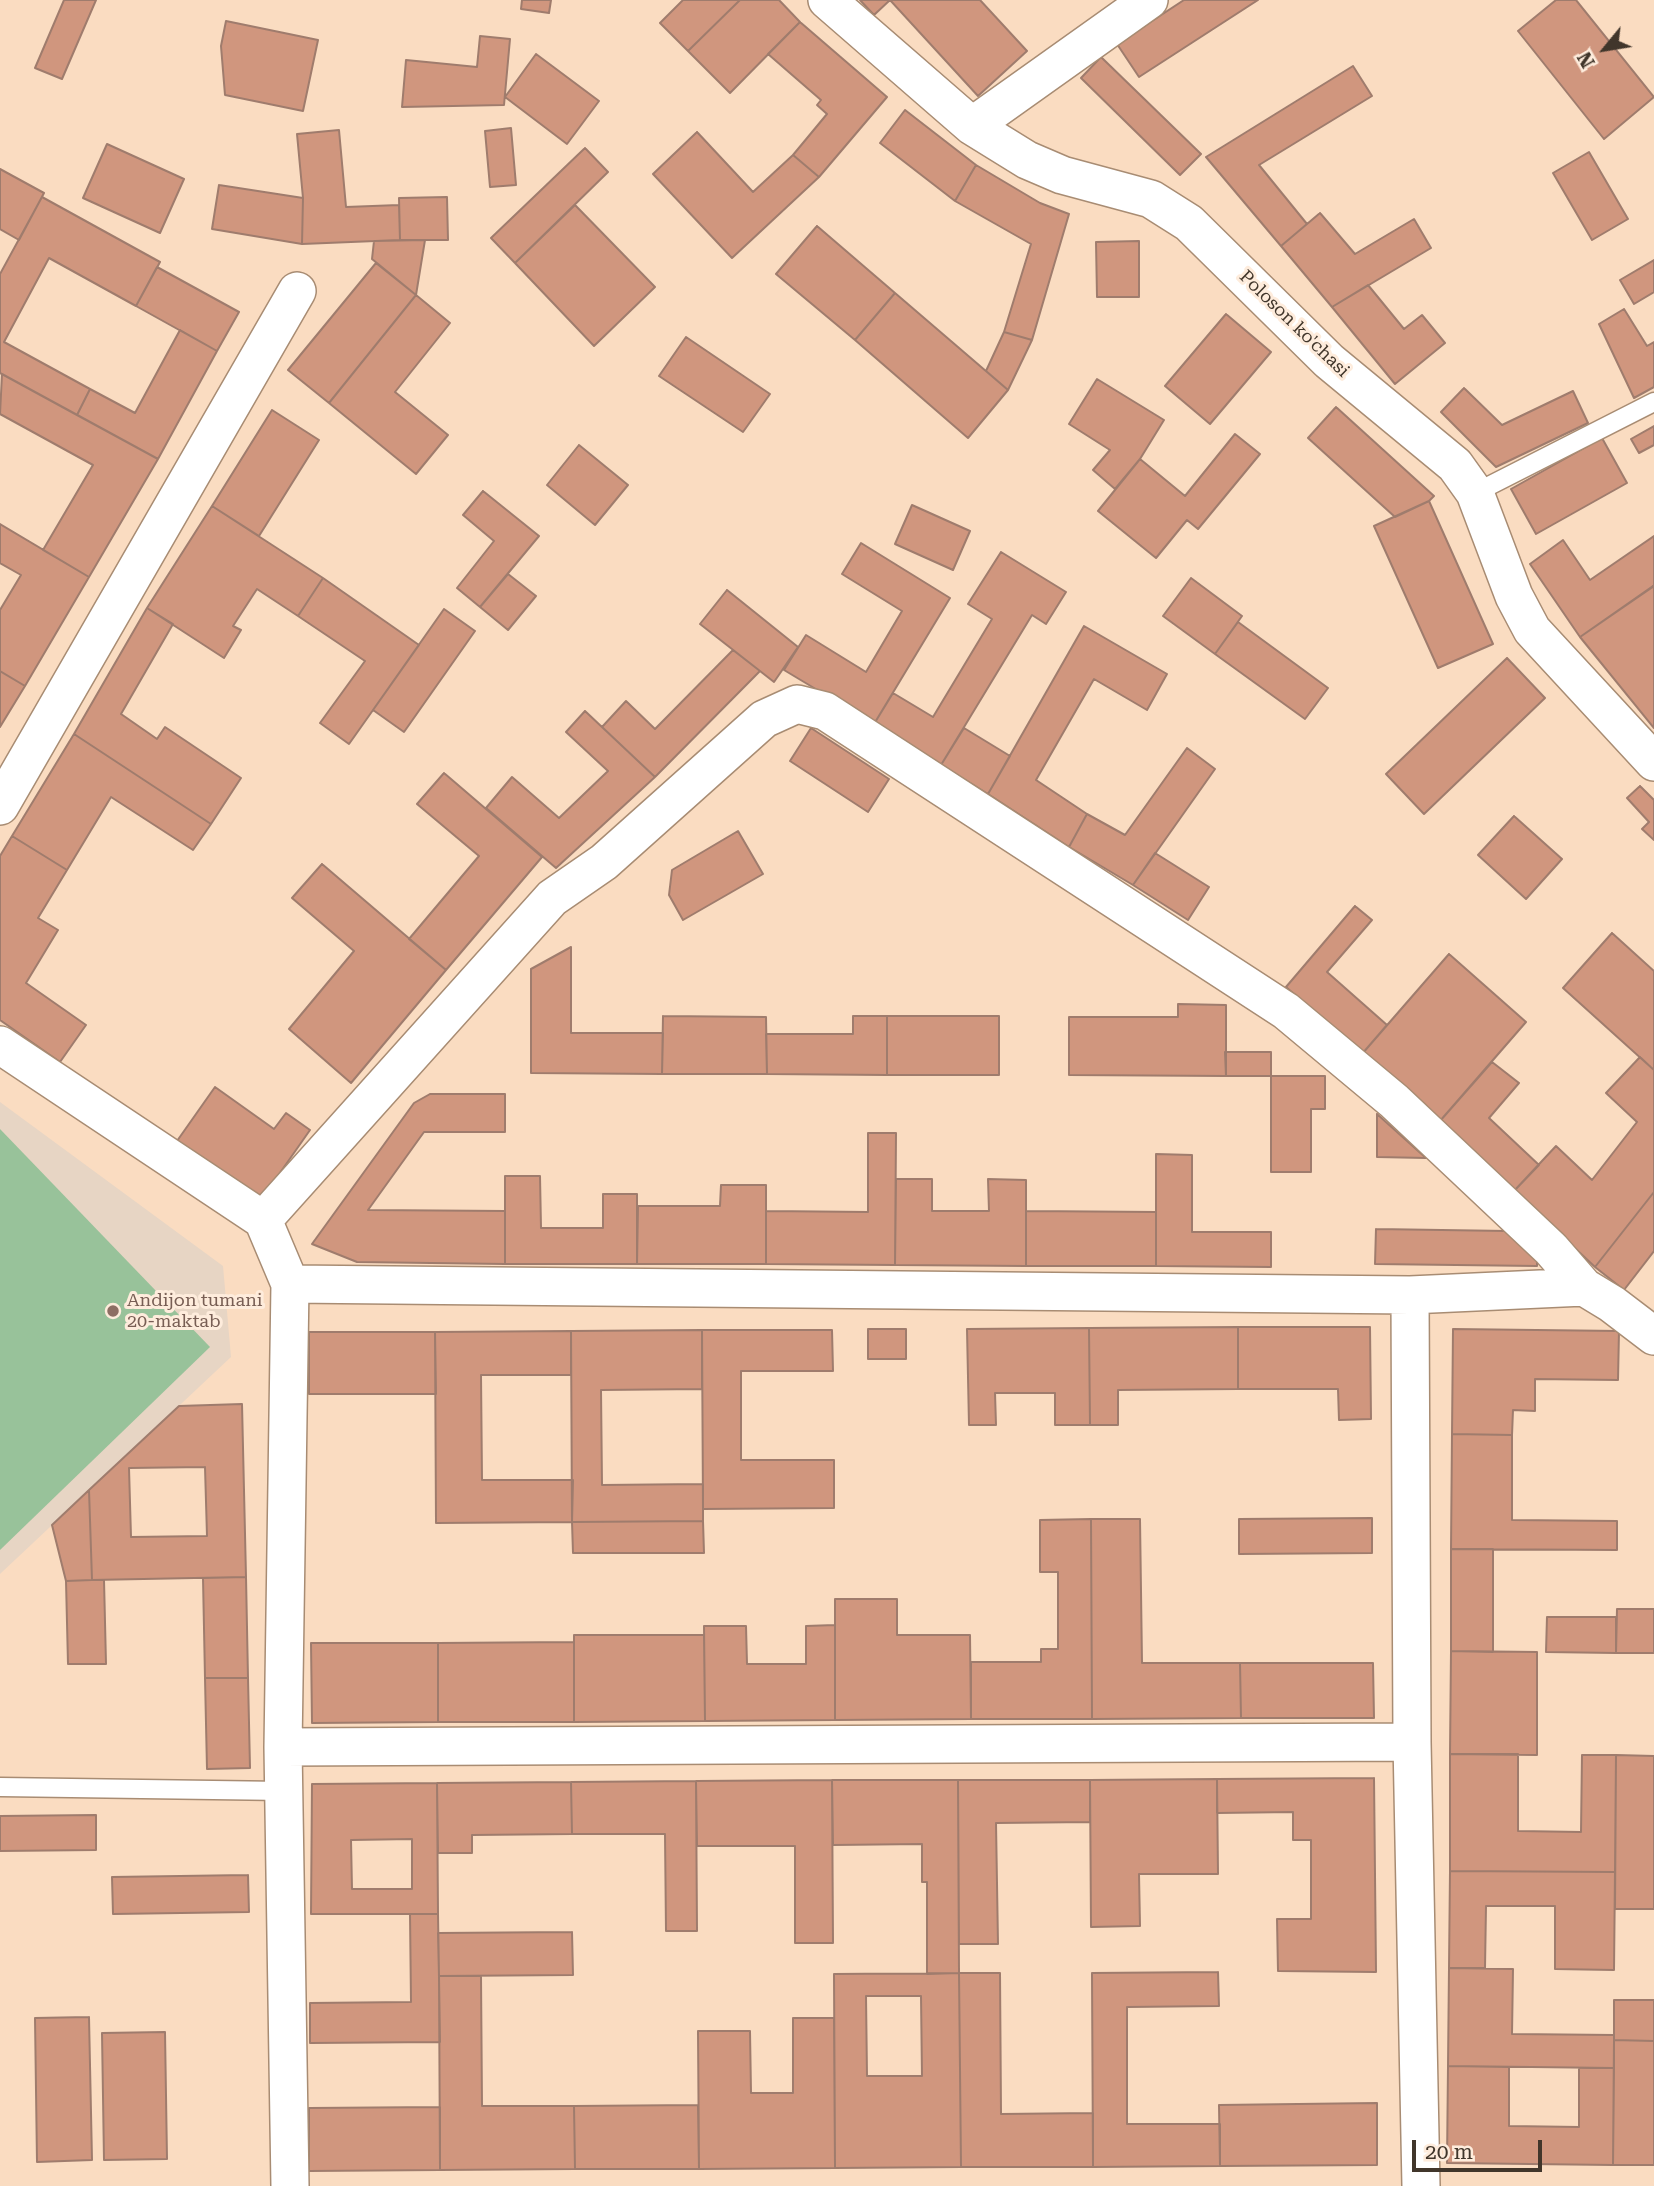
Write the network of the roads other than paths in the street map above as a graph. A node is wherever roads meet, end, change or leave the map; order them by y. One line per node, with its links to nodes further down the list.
1 (827, 0): 3 (street, Poloson ko'chasi)
2 (1149, 0): 3 (street)
3 (972, 126): 6 (street, Poloson ko'chasi)
4 (296, 291): 8 (street)
5 (1654, 401): 6 (lane)
6 (1475, 493): 7 (street, Poloson ko'chasi)
7 (1654, 762)
8 (0, 806)
9 (0, 1045): 10 (street)
10 (263, 1220): 11 (street); 12 (street)
11 (290, 1284): 13 (street); 16 (street)
12 (1584, 1287): 13 (street); 14 (street)
13 (1410, 1294): 15 (street)
14 (1654, 1336)
15 (1412, 1742): 16 (street); 20 (street)
16 (283, 1747): 18 (street)
17 (0, 1787): 18 (lane)
18 (284, 1791): 19 (street)
19 (290, 2186)
20 (1421, 2186)

